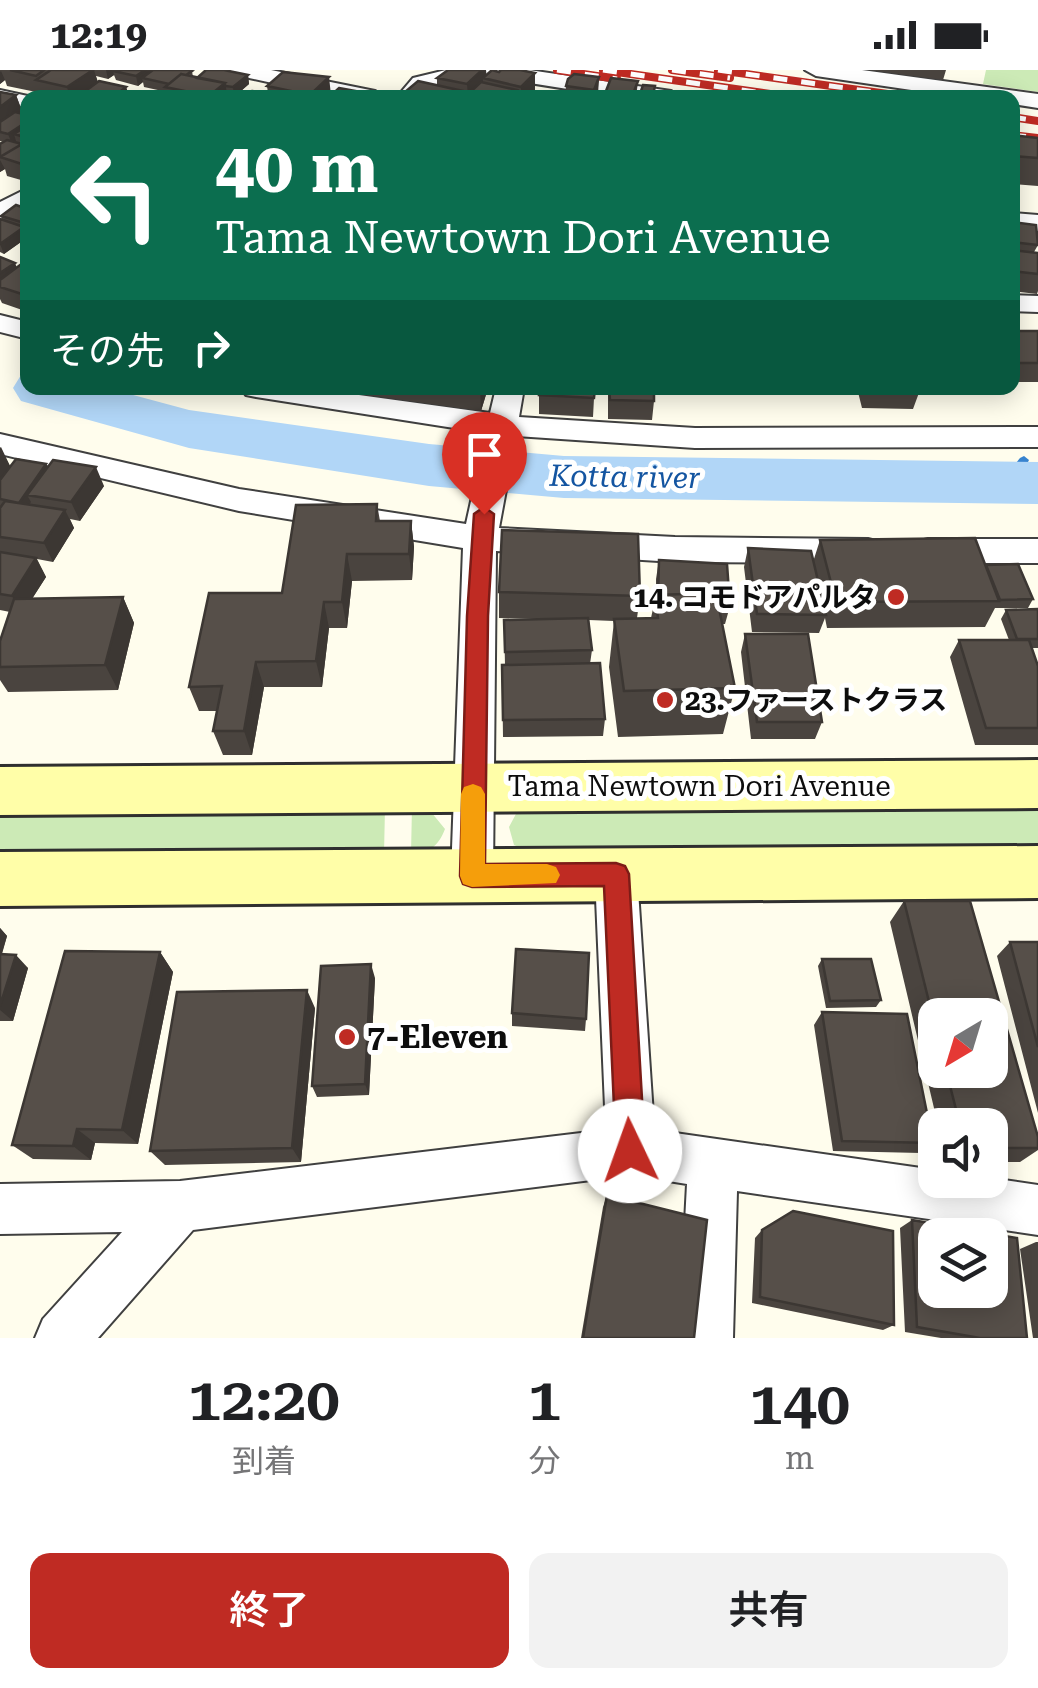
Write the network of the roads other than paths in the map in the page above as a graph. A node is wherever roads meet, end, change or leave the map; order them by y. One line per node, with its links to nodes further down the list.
1 (240, 70): 5 (street)
2 (471, 70): 9 (street)
3 (486, 70): 6 (street)
4 (820, 70): 10 (street)
5 (278, 78): 7 (street); 8 (street)
6 (551, 89)
7 (264, 90)
8 (336, 90)
9 (416, 90)
10 (961, 90)
11 (296, 395): 14 (street)
12 (509, 395): 14 (street)
13 (1035, 434): 14 (street)
14 (500, 436): 16 (street)
15 (0, 444): 16 (street)
16 (482, 526): 17 (street); 19 (street)
17 (1038, 551)
18 (1038, 784): 19 (main road, Tama Newtown Dori Avenue)
19 (473, 788): 20 (main road, Tama Newtown Dori Avenue); 23 (street)
20 (0, 791)
21 (1038, 872): 22 (main road)
22 (616, 874): 23 (main road); 25 (street)
23 (472, 876): 24 (main road)
24 (0, 879)
25 (630, 1151): 26 (street); 27 (street)
26 (713, 1165): 29 (street); 31 (street)
27 (180, 1206): 28 (street); 30 (street)
28 (0, 1208)
29 (1038, 1210)
30 (62, 1338)
31 (706, 1338)

